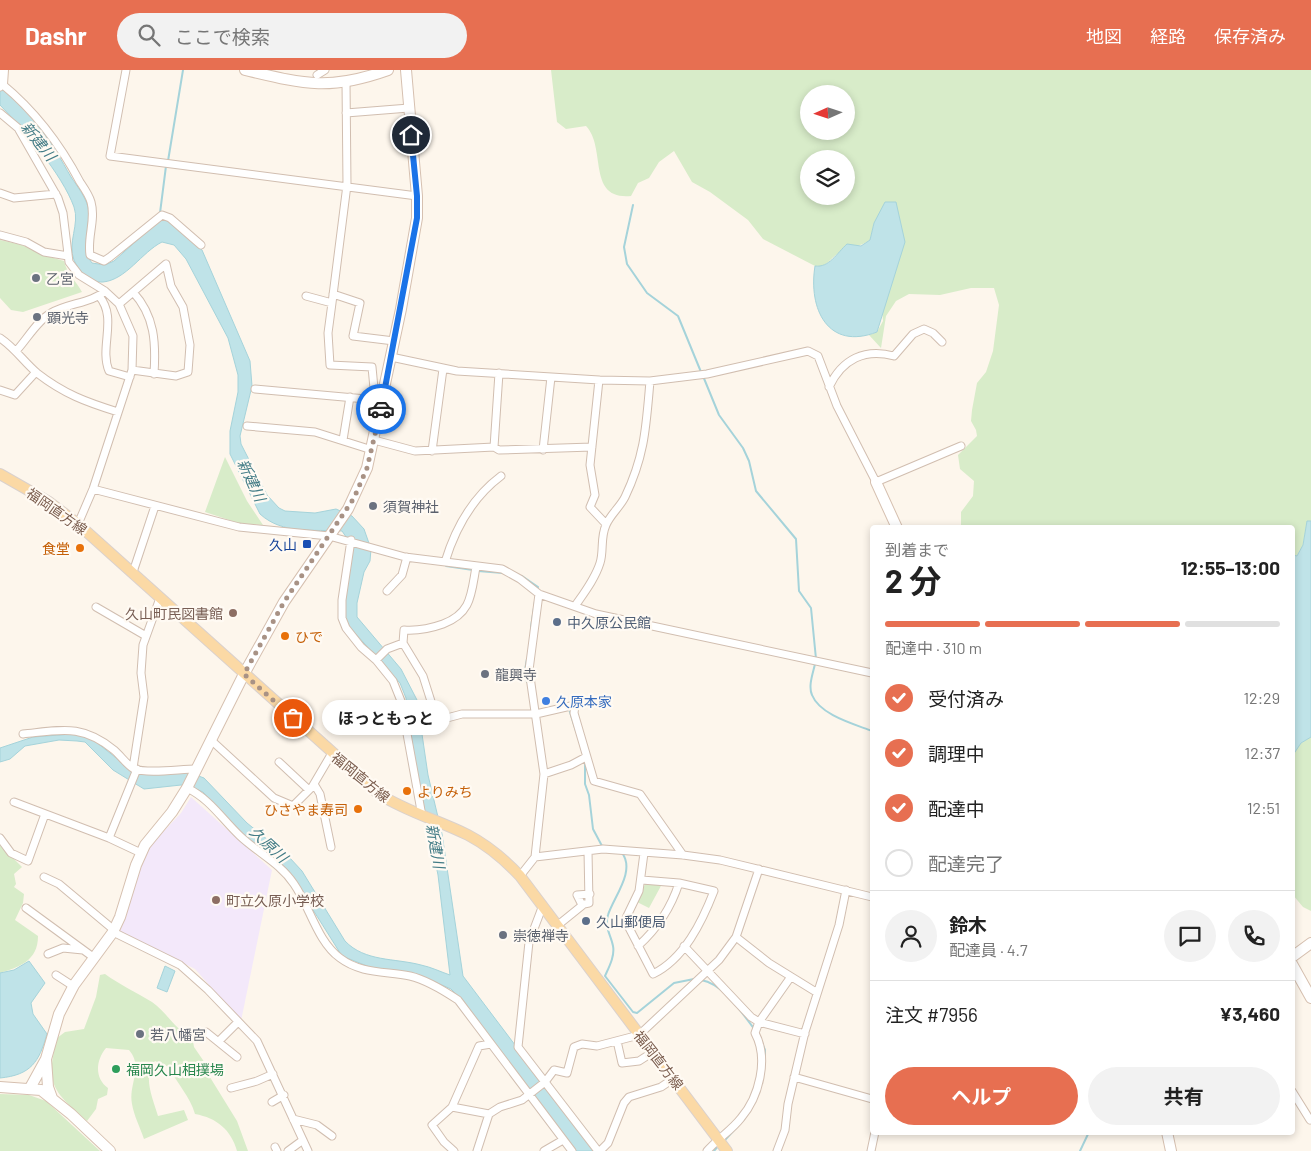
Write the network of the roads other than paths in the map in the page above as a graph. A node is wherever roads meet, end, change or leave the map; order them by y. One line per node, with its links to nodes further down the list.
1 (3, 70): 10 (street)
2 (126, 70): 14 (street)
3 (245, 70): 9 (street)
4 (325, 70): 8 (street)
5 (388, 70): 7 (street)
6 (406, 70): 11 (street)
7 (373, 73): 9 (street)
8 (317, 75)
9 (346, 82): 13 (street)
10 (1, 86): 19 (street)
11 (408, 108): 13 (street); 17 (street)
12 (0, 113): 16 (street)
13 (346, 113): 14 (street)
14 (346, 185): 17 (street); 23 (street)
15 (0, 193): 16 (street)
16 (56, 194): 20 (street)
17 (417, 196): 28 (street)
18 (0, 234): 20 (street)
19 (201, 245)
20 (68, 256): 22 (street)
21 (133, 292): 26 (street); 36 (street); 36 (street)
22 (102, 293): 26 (street); 30 (street); 34 (street)
23 (333, 294): 25 (street); 28 (street)
24 (306, 296): 25 (street)
25 (332, 303): 44 (street)
26 (119, 304): 34 (street)
27 (0, 338): 30 (street)
28 (394, 341): 31 (street)
29 (942, 342): 40 (street)
30 (17, 350): 33 (street)
31 (391, 357): 32 (street); 44 (street)
32 (443, 369): 35 (street); 53 (street)
33 (36, 372): 42 (street); 45 (street)
34 (131, 373): 36 (street); 45 (street)
35 (499, 373): 37 (street); 51 (street)
36 (154, 374)
37 (551, 377): 38 (street); 52 (street)
38 (599, 380): 39 (street); 50 (street)
39 (650, 381): 40 (street); 60 (street)
40 (830, 387): 56 (street)
41 (255, 389): 43 (street)
42 (0, 390)
43 (350, 397): 44 (street); 47 (street)
44 (378, 400): 48 (street)
45 (118, 412): 57 (street)
46 (247, 426): 47 (street)
47 (343, 440): 48 (street)
48 (373, 445): 53 (street); 62 (street)
49 (961, 446): 56 (street)
50 (592, 447): 52 (street); 60 (street)
51 (494, 448): 52 (street); 53 (street)
52 (543, 450)
53 (432, 451)
54 (0, 474): 59 (main road, 福岡直方線)
55 (501, 476): 65 (street)
56 (876, 482): 61 (street)
57 (93, 489): 58 (street); 59 (street)
58 (156, 506): 62 (street); 67 (street)
59 (78, 524): 67 (main road, 福岡直方線)
60 (606, 524): 71 (street)
61 (896, 525)
62 (329, 536): 63 (street); 77 (street)
63 (351, 540): 64 (street); 75 (street)
64 (407, 557): 65 (street); 68 (street)
65 (445, 562): 66 (street)
66 (476, 567): 69 (street); 74 (street)
67 (132, 572): 70 (main road, 福岡直方線)
68 (387, 592)
69 (539, 594): 71 (street); 78 (street)
70 (160, 598): 73 (street); 77 (main road, 福岡直方線)
71 (575, 606): 76 (street)
72 (96, 607): 73 (street)
73 (146, 636): 84 (street)
74 (403, 643): 75 (street); 78 (street)
75 (376, 660): 91 (street)
76 (870, 673)
77 (244, 674): 80 (street); 81 (main road, 福岡直方線)
78 (536, 714): 82 (street); 86 (street)
79 (23, 734): 84 (street)
80 (210, 740): 85 (street); 87 (street)
81 (332, 753): 87 (street); 91 (main road, 福岡直方線)
82 (586, 757): 86 (street); 98 (street)
83 (279, 762): 87 (street)
84 (135, 769): 85 (street); 93 (street)
85 (195, 771): 88 (street)
86 (544, 774): 99 (street)
87 (312, 787): 94 (street)
88 (187, 788): 96 (street); 135 (street)
89 (14, 802): 90 (street)
90 (45, 814): 92 (street); 93 (street)
91 (422, 816): 101 (main road, 福岡直方線)
92 (0, 838)
93 (109, 838): 96 (street)
94 (331, 847)
95 (588, 851): 97 (street); 99 (street); 106 (street)
96 (141, 853): 112 (street)
97 (644, 853): 98 (street); 103 (street)
98 (683, 855): 100 (street)
99 (535, 857): 101 (street)
100 (759, 869): 105 (street); 113 (street)
101 (520, 876): 108 (main road, 福岡直方線)
102 (44, 877): 112 (street)
103 (642, 880): 104 (street); 115 (street)
104 (679, 883): 115 (street); 116 (street)
105 (846, 890): 107 (street); 126 (street)
106 (590, 894): 109 (street); 109 (street)
107 (870, 896)
108 (543, 905): 111 (main road, 福岡直方線); 142 (street)
109 (582, 905): 111 (street)
110 (26, 908): 117 (street)
111 (558, 925): 132 (main road, 福岡直方線)
112 (113, 931): 120 (street); 128 (street)
113 (736, 938): 122 (street); 124 (street)
114 (1311, 943): 119 (street)
115 (638, 946): 116 (street)
116 (684, 946): 122 (street)
117 (83, 950): 118 (street); 120 (street)
118 (48, 954)
119 (1295, 955)
120 (92, 957): 125 (street)
121 (1295, 969): 127 (street)
122 (708, 970): 129 (street); 132 (street)
123 (56, 975): 125 (street)
124 (790, 978): 126 (street); 129 (street)
125 (73, 986): 138 (street)
126 (816, 992): 131 (street)
127 (1311, 998)
128 (238, 1022): 133 (street); 139 (street)
129 (759, 1022): 131 (street); 159 (street)
130 (206, 1032): 133 (street)
131 (805, 1034): 140 (street)
132 (640, 1035): 134 (street); 136 (main road, 福岡直方線)
133 (219, 1041): 137 (street)
134 (617, 1041): 136 (street); 142 (street)
135 (491, 1044): 147 (street); 152 (street)
136 (653, 1052): 141 (main road, 福岡直方線)
137 (237, 1057)
138 (46, 1059): 144 (street); 149 (street)
139 (273, 1074): 145 (street); 146 (street)
140 (794, 1077): 150 (street); 172 (street)
141 (673, 1079): 159 (main road, 福岡直方線); 169 (street)
142 (545, 1082): 147 (street); 169 (street)
143 (0, 1087): 144 (street)
144 (30, 1088): 149 (street)
145 (231, 1088)
146 (284, 1095): 151 (street); 154 (street)
147 (528, 1095): 153 (street); 161 (street)
148 (1295, 1096): 155 (street)
149 (52, 1098): 162 (street)
150 (870, 1098)
151 (272, 1102)
152 (452, 1107): 153 (street); 165 (street)
153 (489, 1114): 166 (street)
154 (293, 1119): 158 (street); 160 (street)
155 (1310, 1120)
156 (875, 1135): 173 (street)
157 (1168, 1135): 174 (street)
158 (332, 1136)
159 (718, 1138): 170 (street); 171 (main road, 福岡直方線)
160 (303, 1140): 163 (street); 164 (street)
161 (563, 1140): 167 (street); 168 (street)
162 (110, 1151)
163 (288, 1151)
164 (308, 1151)
165 (454, 1151)
166 (477, 1151)
167 (544, 1151)
168 (572, 1151)
169 (599, 1151)
170 (707, 1151)
171 (727, 1151)
172 (777, 1151)
173 (871, 1151)
174 (1172, 1151)

